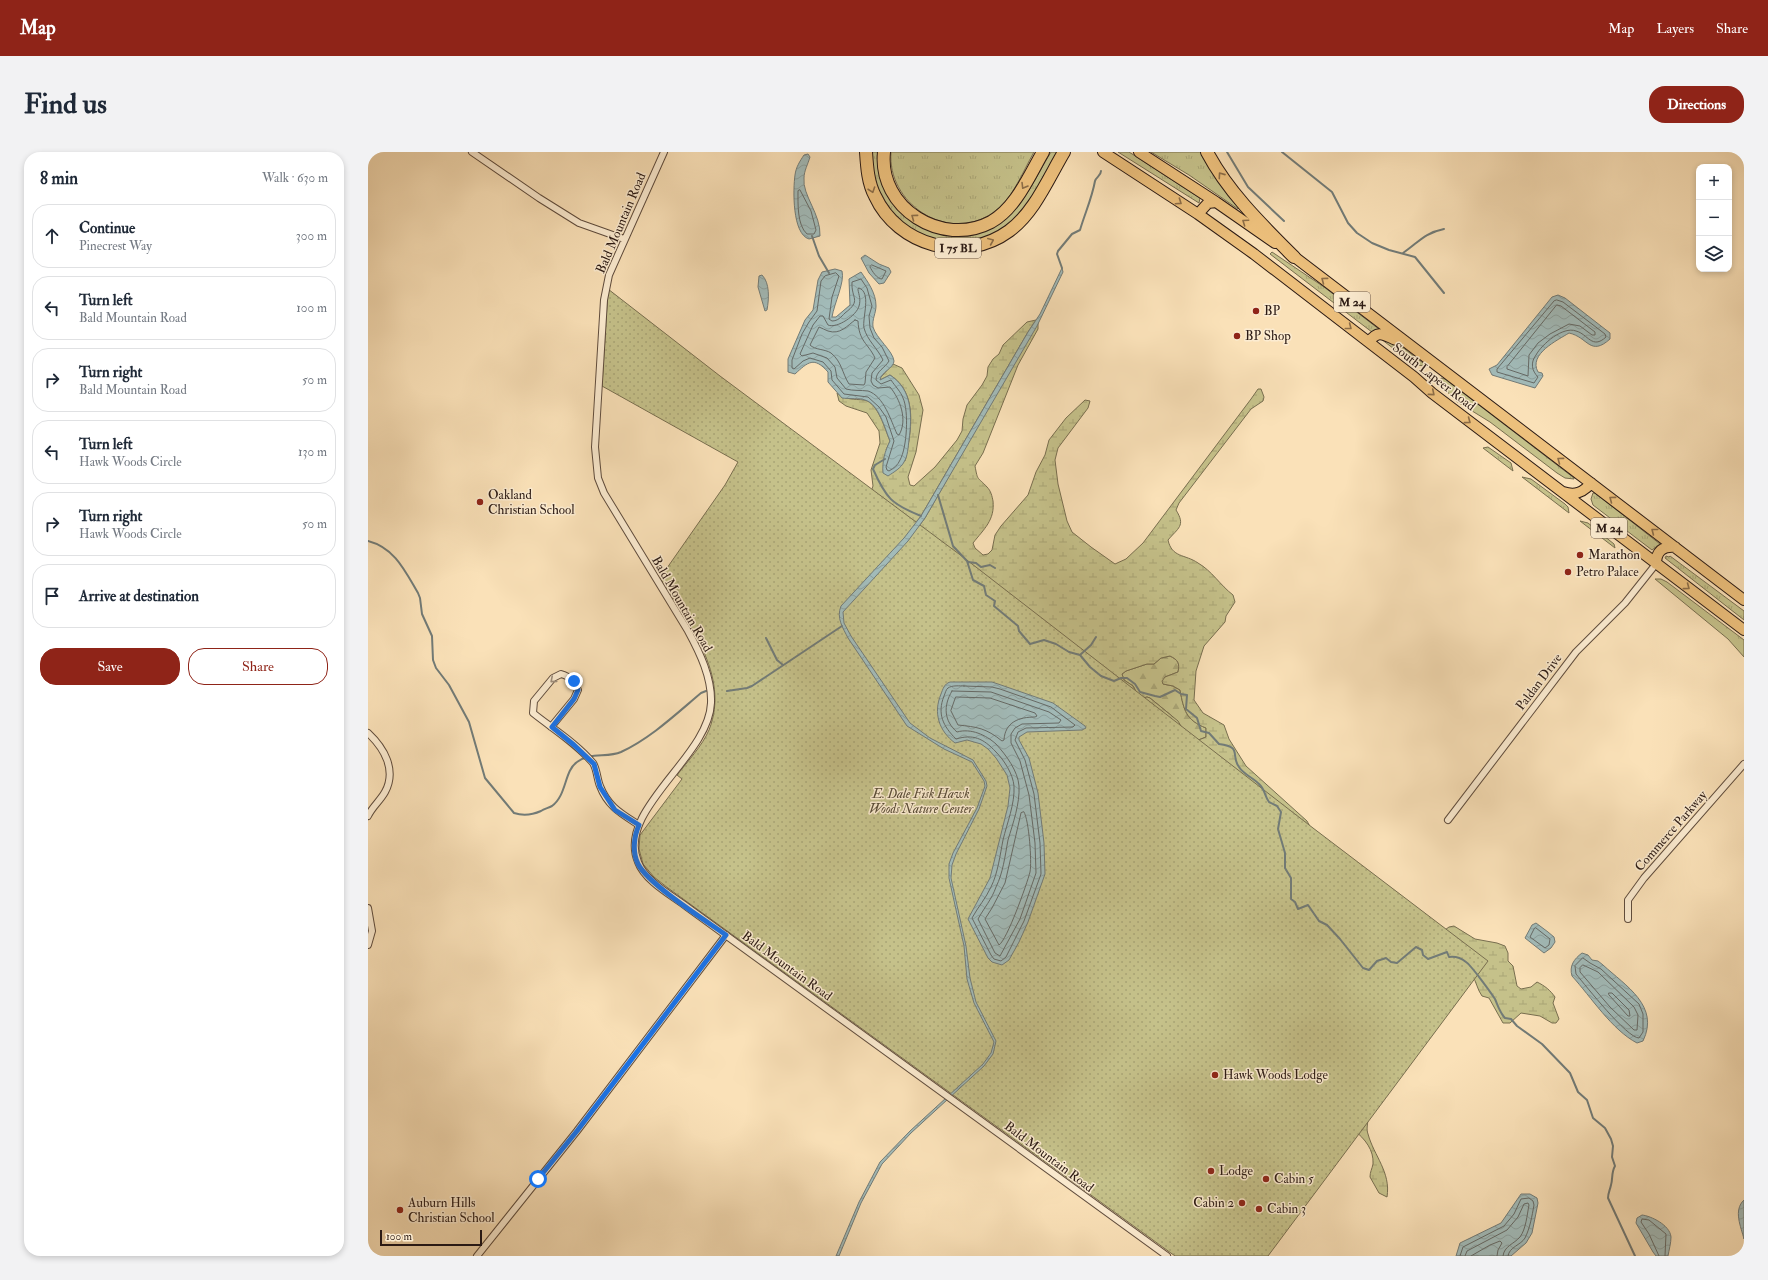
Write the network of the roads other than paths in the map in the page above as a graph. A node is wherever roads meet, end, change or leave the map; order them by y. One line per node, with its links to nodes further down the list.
1 (472, 152): 12 (street)
2 (664, 152): 12 (street, Bald Mountain Road)
3 (866, 152): 9 (highway, I 75 BL, one-way to 9)
4 (884, 152): 5 (highway, one-way to 4)
5 (1043, 152)
6 (1103, 152): 11 (main road, South Lapeer Road / M 24, one-way to 11)
7 (1139, 152): 10 (main road, South Lapeer Road / M 24)
8 (1207, 152): 13 (highway, one-way to 8)
9 (1064, 153)
10 (1216, 202): 11 (main road); 13 (main road, South Lapeer Road / M 24, one-way to 10)
11 (1198, 214): 14 (main road, South Lapeer Road / M 24, one-way to 14)
12 (624, 239): 27 (street, Bald Mountain Road)
13 (1294, 257): 15 (main road, South Lapeer Road / M 24, one-way to 13)
14 (1369, 342): 15 (main road); 17 (main road, South Lapeer Road / M 24, one-way to 17)
15 (1411, 346): 16 (main road, South Lapeer Road / M 24, one-way to 15)
16 (1591, 483): 17 (main road); 18 (main road, South Lapeer Road / M 24, one-way to 16)
17 (1562, 492): 19 (main road, South Lapeer Road / M 24)
18 (1674, 547): 19 (main road); 20 (main road, South Lapeer Road / M 24)
19 (1656, 564): 21 (main road, South Lapeer Road / M 24, one-way to 21); 26 (street, Paldan Drive)
20 (1744, 600)
21 (1744, 630)
22 (552, 727): 22 (street, one-way to 22); 27 (street)
23 (368, 733): 25 (street)
24 (1744, 764): 29 (street, Commerce Parkway)
25 (368, 816)
26 (1448, 820)
27 (639, 825): 30 (street, Bald Mountain Road)
28 (368, 908): 31 (street)
29 (1628, 919)
30 (726, 935): 32 (street); 33 (street, Bald Mountain Road)
31 (368, 946)
32 (478, 1256)
33 (1167, 1256)

